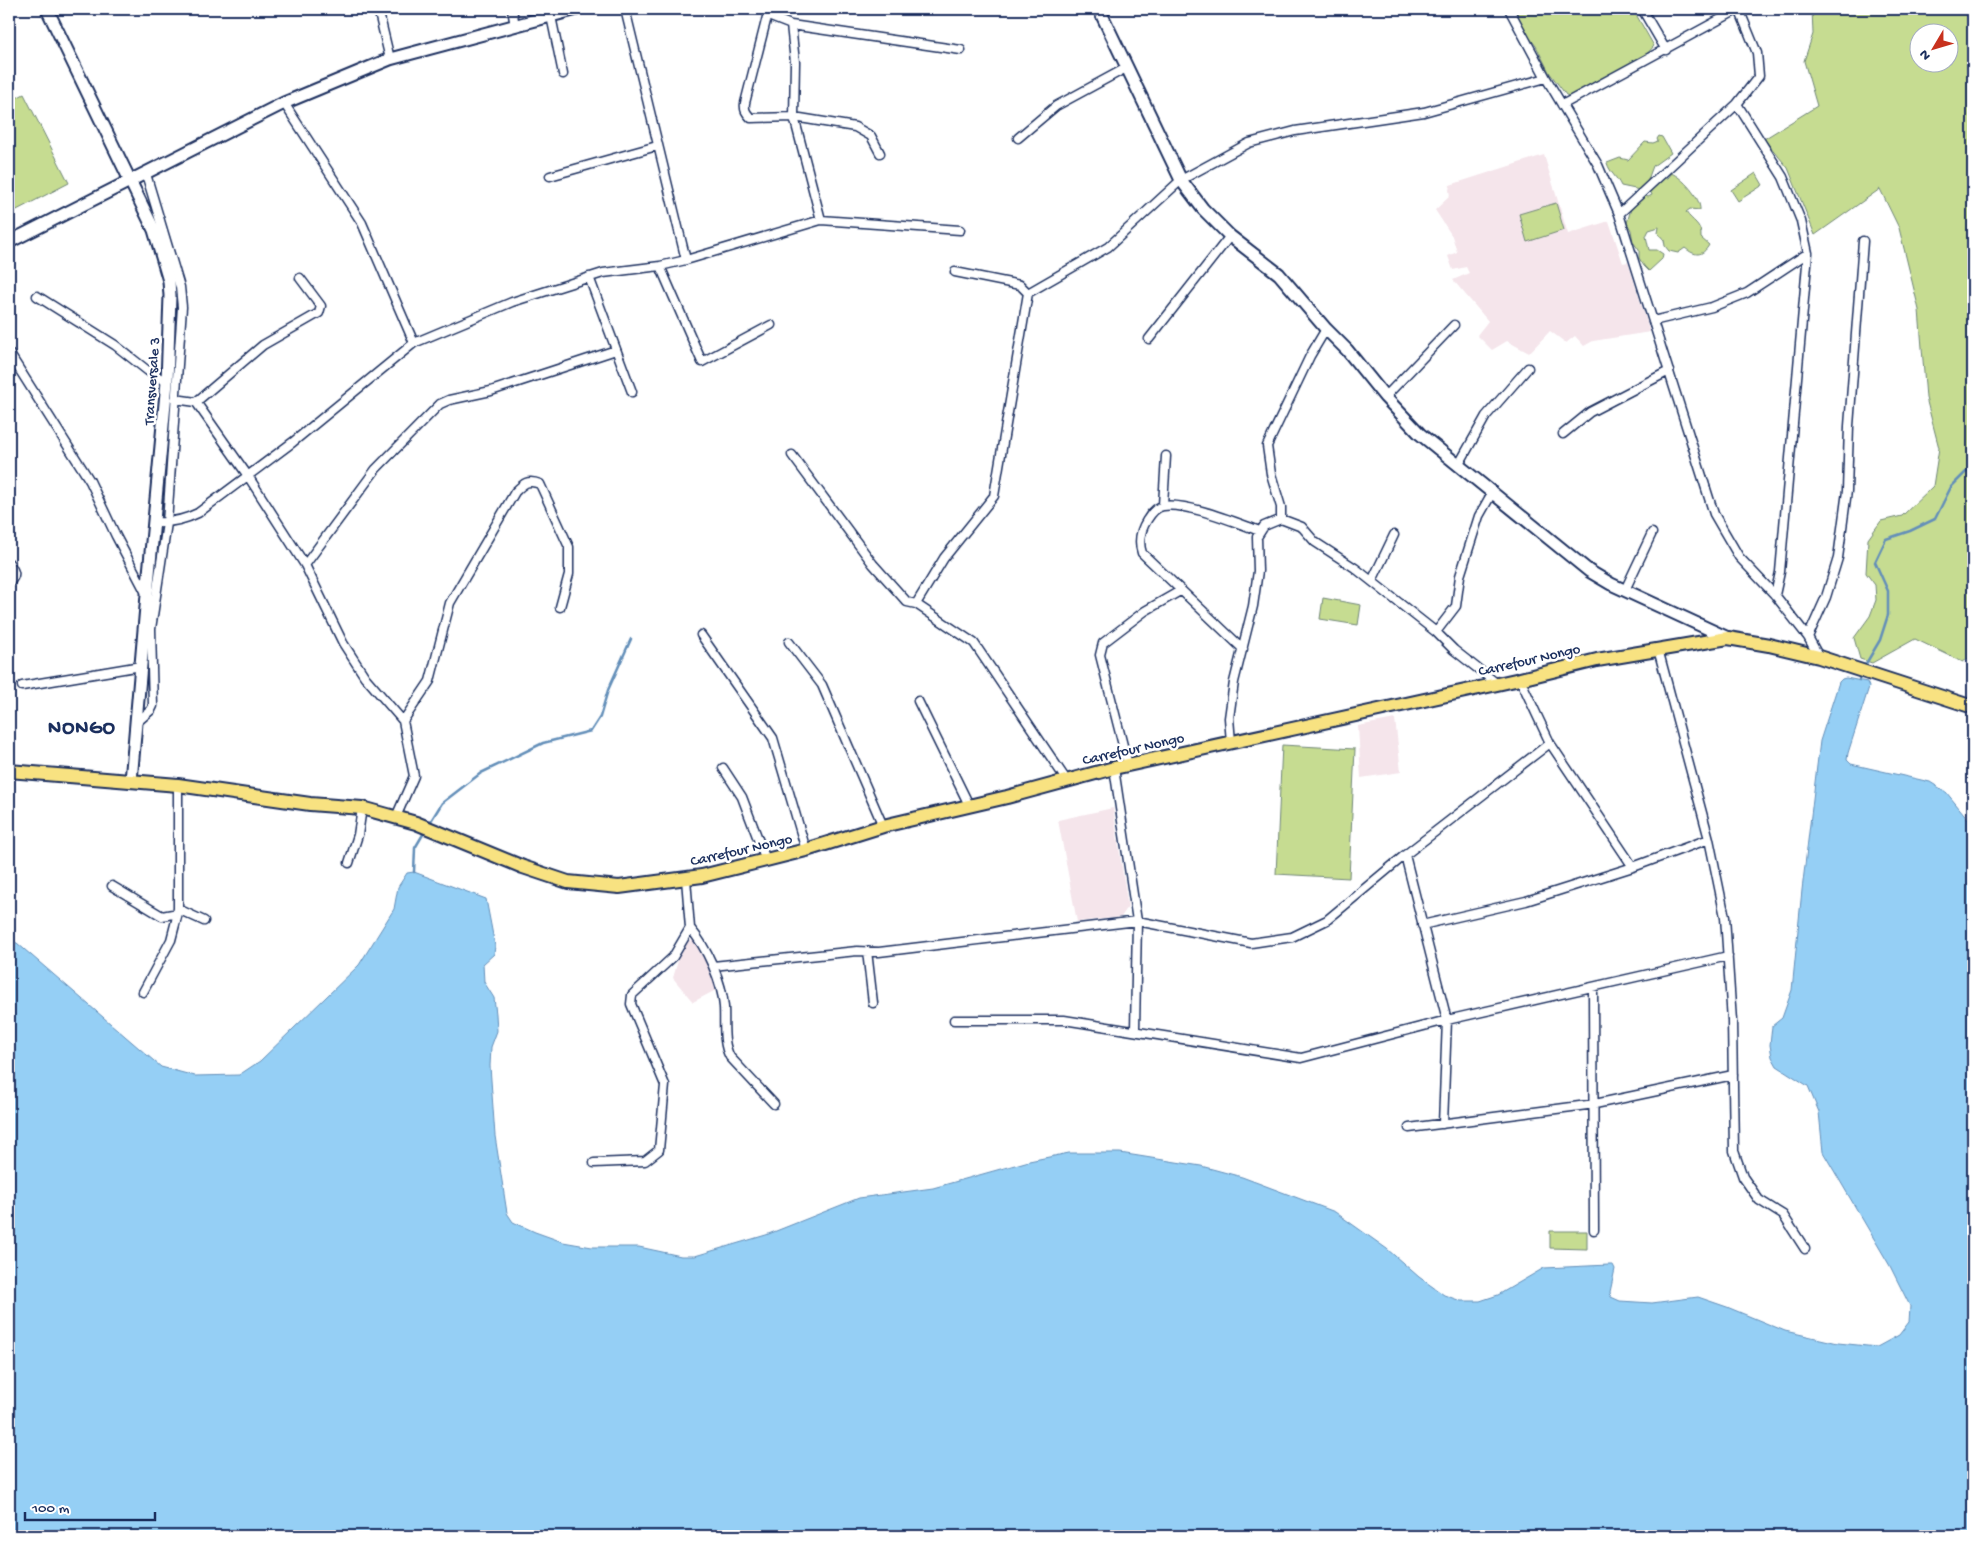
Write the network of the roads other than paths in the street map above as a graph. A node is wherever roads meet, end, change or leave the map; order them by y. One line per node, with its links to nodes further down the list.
1 (47, 9): 30 (street, Transversale 3)
2 (378, 9): 16 (street)
3 (512, 9): 13 (street)
4 (577, 9): 11 (street)
5 (625, 9): 25 (street)
6 (1099, 9): 17 (street)
7 (1509, 9): 19 (street)
8 (1642, 9): 15 (street)
9 (1739, 9): 15 (street); 22 (street)
10 (768, 13): 12 (street); 23 (street)
11 (551, 16): 13 (street); 18 (street)
12 (791, 25): 14 (street); 23 (street)
13 (515, 26): 16 (street)
14 (961, 50)
15 (1666, 50): 21 (street)
16 (390, 59): 20 (street)
17 (1128, 67): 24 (street); 29 (street)
18 (563, 74)
19 (1546, 78): 21 (street); 29 (street)
20 (284, 103): 27 (street); 50 (street)
21 (1562, 104): 31 (street)
22 (1737, 104): 31 (street); 37 (street)
23 (794, 117): 26 (street); 32 (street)
24 (1018, 138)
25 (657, 146): 28 (street); 38 (street)
26 (880, 153)
27 (146, 174): 30 (street); 58 (street)
28 (550, 176)
29 (1181, 180): 34 (street); 43 (street)
30 (132, 181): 36 (street); 55 (street, Transversale 3)
31 (1619, 214): 45 (street)
32 (821, 220): 33 (street); 38 (street)
33 (960, 230)
34 (1230, 236): 48 (street); 49 (street)
35 (1864, 241): 85 (street)
36 (9, 242)
37 (1808, 253): 45 (street); 79 (street)
38 (686, 260): 39 (street)
39 (660, 266): 41 (street); 46 (street)
40 (955, 272): 43 (street)
41 (589, 277): 50 (street); 51 (street)
42 (300, 278): 59 (street)
43 (1028, 293): 81 (street)
44 (36, 296): 55 (street)
45 (1653, 321): 54 (street)
46 (771, 325)
47 (1454, 325): 57 (street)
48 (1326, 329): 57 (street); 67 (street)
49 (1149, 339)
50 (414, 343): 64 (street)
51 (616, 350): 56 (street); 74 (street)
52 (9, 353): 80 (street)
53 (1528, 368): 63 (street)
54 (1669, 372): 60 (street); 79 (street)
55 (168, 382): 68 (street, Transversale 3)
56 (632, 392)
57 (1385, 397): 63 (street)
58 (175, 399): 59 (street); 69 (street)
59 (196, 402): 64 (street)
60 (1563, 434)
61 (792, 455): 81 (street)
62 (1166, 456): 66 (street)
63 (1458, 466): 65 (street)
64 (248, 476): 69 (street); 74 (street)
65 (1492, 492): 77 (street); 83 (street)
66 (1162, 506): 70 (street); 78 (street)
67 (1282, 519): 70 (street); 75 (street)
68 (155, 522): 69 (street); 80 (street, Transversale 3)
69 (167, 523): 98 (street)
70 (1260, 531): 88 (street)
71 (1652, 533): 77 (street)
72 (1394, 535): 75 (street)
73 (9, 563): 76 (street)
74 (305, 565): 97 (street)
75 (1372, 581): 83 (street)
76 (9, 583)
77 (1625, 590): 86 (street)
78 (1180, 591): 88 (street); 101 (street)
79 (1775, 594): 85 (street)
80 (147, 595): 91 (street, Transversale 3)
81 (916, 604): 106 (street)
82 (560, 606): 97 (street)
83 (1436, 632): 93 (street)
84 (701, 635): 113 (street)
85 (1808, 637): 90 (street)
86 (1728, 638): 89 (main road, Carrefour Nongo); 90 (main road, Carrefour Nongo)
87 (790, 642): 111 (street)
88 (1243, 649): 99 (street)
89 (1658, 649): 92 (main road, Carrefour Nongo); 112 (street)
90 (1819, 657): 96 (main road, Carrefour Nongo)
91 (141, 666): 94 (street); 98 (street, Transversale 3)
92 (1520, 679): 93 (main road, Carrefour Nongo); 100 (street)
93 (1496, 683): 99 (main road, Carrefour Nongo)
94 (22, 686)
95 (918, 702): 108 (street)
96 (1973, 707)
97 (403, 721): 110 (street)
98 (136, 723): 105 (street, Transversale 3)
99 (1231, 742): 101 (main road, Carrefour Nongo)
100 (1550, 743): 114 (street); 117 (street)
101 (1128, 765): 103 (main road, Carrefour Nongo)
102 (723, 768): 115 (street)
103 (1114, 768): 106 (main road, Carrefour Nongo); 122 (street)
104 (9, 772): 105 (main road, Carrefour Nongo)
105 (131, 781): 107 (main road, Carrefour Nongo)
106 (1067, 781): 108 (main road, Carrefour Nongo)
107 (178, 785): 109 (main road, Carrefour Nongo); 120 (street)
108 (969, 805): 111 (main road, Carrefour Nongo)
109 (362, 808): 110 (main road, Carrefour Nongo); 116 (street)
110 (396, 817): 118 (main road, Carrefour Nongo)
111 (883, 826): 113 (main road, Carrefour Nongo)
112 (1709, 839): 117 (street); 126 (street)
113 (806, 850): 115 (main road, Carrefour Nongo)
114 (1405, 855): 122 (street); 123 (street)
115 (766, 860): 118 (main road, Carrefour Nongo)
116 (349, 864)
117 (1632, 867): 123 (street)
118 (686, 879): 124 (street)
119 (112, 886): 120 (street)
120 (178, 911): 121 (street); 129 (street)
121 (204, 921)
122 (1137, 921): 125 (street); 133 (street)
123 (1422, 925): 132 (street)
124 (690, 928): 127 (street); 139 (street)
125 (867, 951): 127 (street); 130 (street)
126 (1728, 956): 128 (street); 134 (street)
127 (713, 966): 135 (street)
128 (1593, 987): 132 (street); 136 (street)
129 (143, 992)
130 (873, 1003)
131 (954, 1020): 133 (street)
132 (1447, 1020): 133 (street); 137 (street)
133 (1135, 1030)
134 (1733, 1075): 136 (street); 141 (street)
135 (774, 1104)
136 (1595, 1104): 137 (street); 140 (street)
137 (1443, 1124): 138 (street)
138 (1409, 1128)
139 (594, 1163)
140 (1594, 1230)
141 (1804, 1249)

